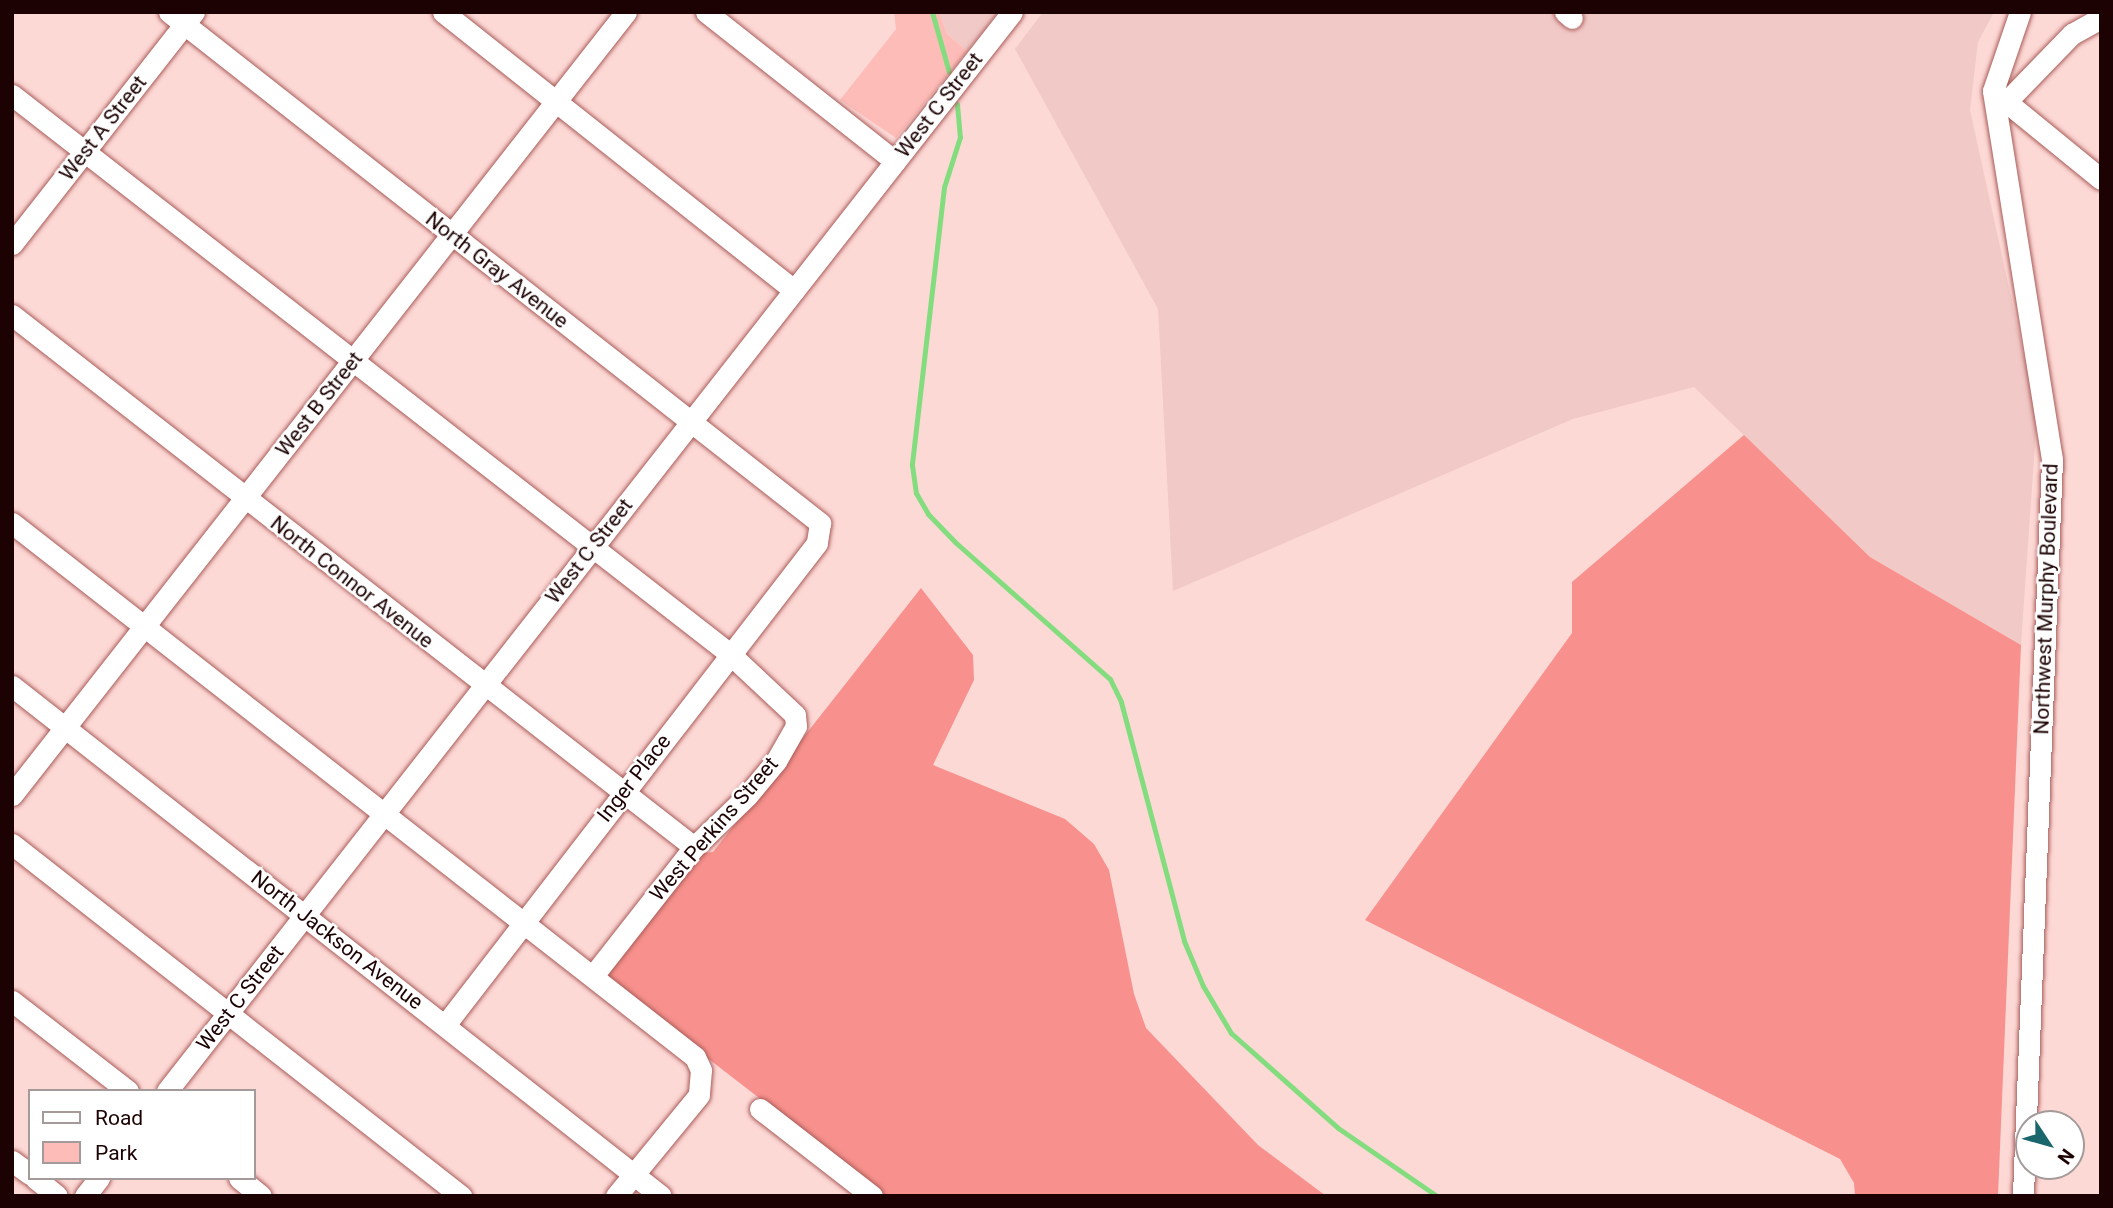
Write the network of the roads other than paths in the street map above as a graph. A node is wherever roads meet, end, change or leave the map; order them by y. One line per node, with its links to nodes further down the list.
1 (443, 12): 10 (street)
2 (626, 12): 10 (street, West B Street)
3 (706, 12): 12 (street)
4 (1012, 12): 12 (street, West C Street)
5 (2020, 12): 9 (street, Northwest Murphy Boulevard)
6 (182, 16): 11 (street, West A Street); 14 (street, North Gray Avenue)
7 (2101, 18): 9 (street)
8 (12, 95): 11 (street)
9 (1999, 96): 13 (street); 56 (street, Northwest Murphy Boulevard)
10 (556, 101): 14 (street, West B Street); 16 (street)
11 (85, 152): 15 (street, West A Street); 18 (street)
12 (895, 161): 16 (street, West C Street)
13 (2101, 179)
14 (451, 235): 18 (street, West B Street); 19 (street, North Gray Avenue)
15 (12, 244)
16 (794, 290): 19 (street, West C Street)
17 (12, 315): 20 (street, North Connor Avenue)
18 (353, 360): 20 (street, West B Street); 23 (street)
19 (691, 421): 22 (street, North Gray Avenue); 23 (street, West C Street)
20 (245, 498): 24 (street, West B Street); 27 (street, North Connor Avenue)
21 (12, 523): 24 (street)
22 (821, 530): 25 (street, Inger Place)
23 (593, 547): 25 (street); 27 (street, West C Street)
24 (144, 626): 28 (street, West B Street); 31 (street)
25 (730, 654): 29 (street, Inger Place); 33 (street, West Perkins Street)
26 (12, 686): 28 (street, North Jackson Avenue)
27 (485, 686): 29 (street, North Connor Avenue); 31 (street, West C Street)
28 (65, 728): 30 (street, West B Street); 34 (street, North Jackson Avenue)
29 (622, 793): 33 (street, North Connor Avenue); 35 (street, Inger Place)
30 (12, 795)
31 (384, 814): 34 (street, West C Street); 35 (street)
32 (12, 844): 38 (street)
33 (694, 847): 36 (street, West Perkins Street)
34 (305, 915): 38 (street, West C Street); 39 (street, North Jackson Avenue)
35 (523, 924): 36 (street); 39 (street, Inger Place)
36 (593, 976): 45 (street)
37 (12, 1001): 40 (street)
38 (228, 1013): 41 (street, West C Street); 52 (street)
39 (445, 1025): 45 (street, North Jackson Avenue)
40 (125, 1089)
41 (169, 1089)
42 (760, 1109): 55 (street)
43 (12, 1161): 44 (street)
44 (28, 1173)
45 (634, 1174): 53 (street); 54 (street, North Jackson Avenue)
46 (37, 1180): 49 (street)
47 (97, 1180): 50 (street)
48 (241, 1180): 51 (street)
49 (57, 1196)
50 (85, 1196)
51 (261, 1196)
52 (461, 1196)
53 (617, 1196)
54 (661, 1196)
55 (872, 1196)
56 (2023, 1196)

